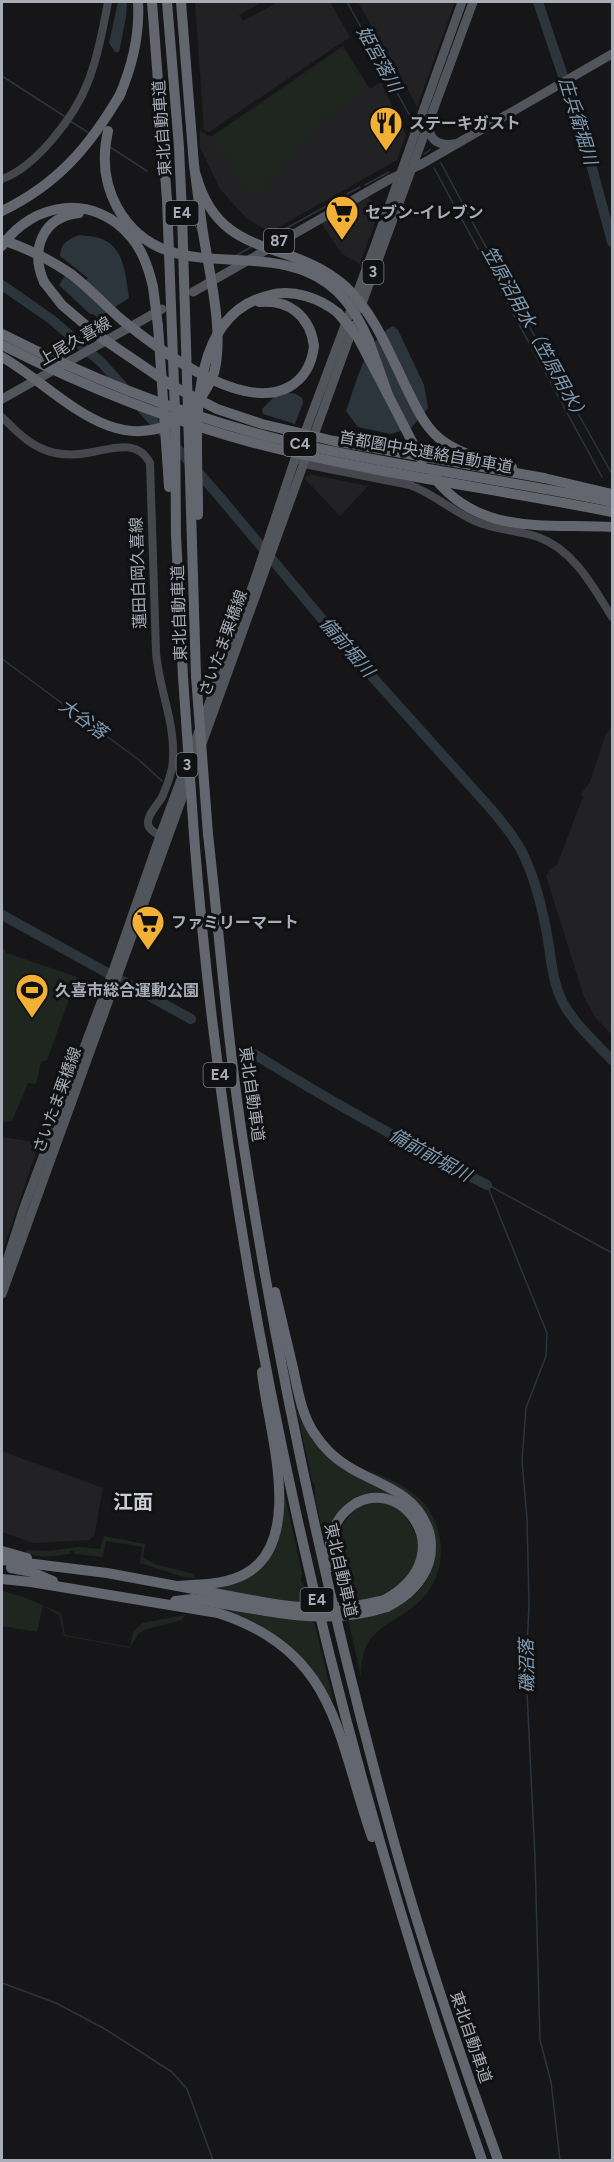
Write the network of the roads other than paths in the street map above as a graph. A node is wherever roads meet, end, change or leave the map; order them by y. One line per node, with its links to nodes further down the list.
1 (108, 2): 15 (main road)
2 (138, 2): 10 (highway)
3 (152, 2): 32 (highway, 東北自動車道 / E4)
4 (167, 2): 35 (highway, 東北自動車道 / E4)
5 (181, 2): 14 (highway)
6 (462, 2): 13 (main road, さいたま栗橋線 / 3)
7 (473, 2): 9 (main road, さいたま栗橋線 / 3)
8 (612, 54): 11 (main road, 87)
9 (430, 115): 11 (main road); 12 (main road, さいたま栗橋線 / 3)
10 (104, 129): 17 (highway); 28 (highway, bridge)
11 (457, 143): 12 (main road, 87)
12 (411, 169): 13 (main road, 87); 31 (main road, さいたま栗橋線 / 3)
13 (401, 173): 16 (main road, 87); 18 (main road, さいたま栗橋線 / 3)
14 (196, 175): 27 (highway, bridge); 33 (highway, bridge)
15 (2, 179)
16 (371, 189): 18 (main road); 22 (main road, 87)
17 (2, 211)
18 (387, 211): 31 (main road, さいたま栗橋線 / 3)
19 (103, 216): 21 (highway); 32 (highway, bridge); 33 (highway, bridge)
20 (2, 240): 24 (highway, bridge)
21 (2, 246)
22 (193, 292)
23 (162, 309): 29 (main road, 上尾久喜線)
24 (237, 310): 28 (highway, bridge); 35 (highway)
25 (2, 334): 36 (highway, 首都圏中央連絡自動車道 / C4, bridge)
26 (2, 345): 37 (highway, 首都圏中央連絡自動車道 / C4, bridge)
27 (2, 357)
28 (388, 395): 38 (highway, bridge)
29 (2, 399)
30 (2, 417): 41 (main road, 蓮田白岡久喜線)
31 (300, 461): 39 (main road, さいたま栗橋線 / 3); 40 (main road)
32 (172, 478): 47 (highway, 東北自動車道 / E4, bridge)
33 (544, 478): 34 (highway)
34 (612, 494)
35 (194, 502): 44 (highway, 東北自動車道 / E4, bridge)
36 (612, 502)
37 (612, 512)
38 (612, 527)
39 (263, 566): 41 (main road, さいたま栗橋線 / 3); 42 (main road, さいたま栗橋線 / 3)
40 (612, 617)
41 (160, 836): 42 (main road, さいたま栗橋線 / 3)
42 (117, 969): 43 (main road, さいたま栗橋線 / 3)
43 (112, 984): 45 (main road, さいたま栗橋線 / 3); 46 (main road, さいたま栗橋線 / 3)
44 (255, 1210): 56 (highway); 58 (highway, 東北自動車道 / E4)
45 (2, 1276)
46 (2, 1294)
47 (256, 1313): 53 (highway); 59 (highway, 東北自動車道 / E4)
48 (2, 1551): 50 (highway)
49 (2, 1560): 50 (highway)
50 (49, 1565): 53 (highway)
51 (2, 1567): 54 (highway)
52 (2, 1579): 54 (highway)
53 (178, 1586): 57 (highway)
54 (73, 1588): 55 (highway)
55 (156, 1602): 57 (highway); 59 (highway)
56 (385, 1604): 57 (highway, bridge); 58 (highway)
57 (267, 1607)
58 (363, 1726): 61 (highway, 東北自動車道 / E4)
59 (392, 1884): 60 (highway, 東北自動車道 / E4)
60 (482, 2160)
61 (498, 2160)

